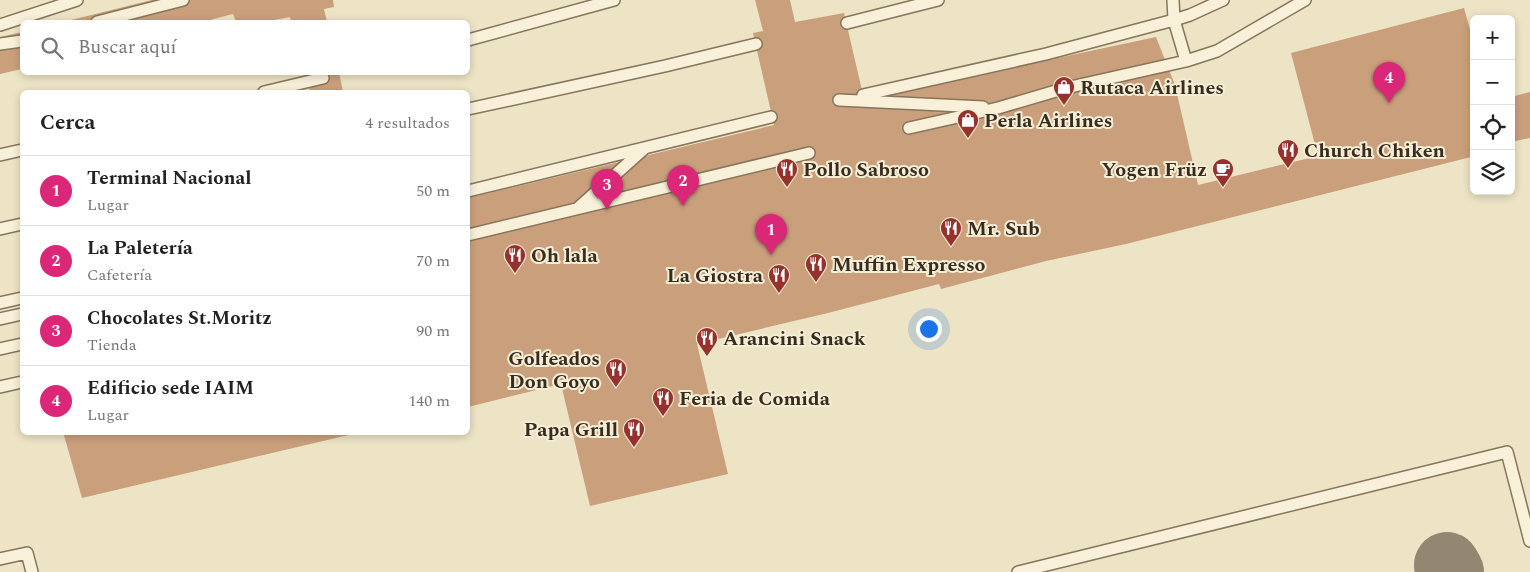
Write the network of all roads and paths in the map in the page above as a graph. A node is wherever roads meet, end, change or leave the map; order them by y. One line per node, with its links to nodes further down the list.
1 (77, 0): 11 (lane)
2 (183, 0): 8 (lane)
3 (614, 0): 12 (lane)
4 (938, 0): 10 (lane)
5 (1173, 0): 9 (lane)
6 (1223, 0): 9 (lane)
7 (1305, 0): 16 (lane)
8 (105, 20)
9 (1174, 20): 16 (lane); 19 (lane)
10 (847, 23)
11 (0, 25)
12 (470, 39)
13 (20, 41): 14 (lane)
14 (0, 44)
15 (756, 44): 22 (lane)
16 (1186, 61): 21 (lane)
17 (323, 78): 18 (lane)
18 (272, 90)
19 (863, 95)
20 (839, 100): 21 (lane)
21 (998, 108): 24 (lane)
22 (470, 110)
23 (771, 117): 25 (lane)
24 (909, 128)
25 (647, 146): 29 (lane); 30 (lane)
26 (20, 150): 28 (lane)
27 (809, 153): 30 (lane)
28 (0, 155)
29 (470, 190)
30 (577, 208): 33 (lane)
31 (20, 224): 32 (lane)
32 (0, 229)
33 (470, 235)
34 (20, 298): 35 (lane)
35 (0, 303)
36 (20, 314): 37 (lane)
37 (0, 319)
38 (20, 345): 39 (lane)
39 (0, 350)
40 (20, 382): 41 (lane)
41 (0, 387)
42 (1528, 526): 43 (lane); 46 (lane)
43 (1530, 541)
44 (0, 559): 45 (lane)
45 (32, 572)
46 (1018, 572)

